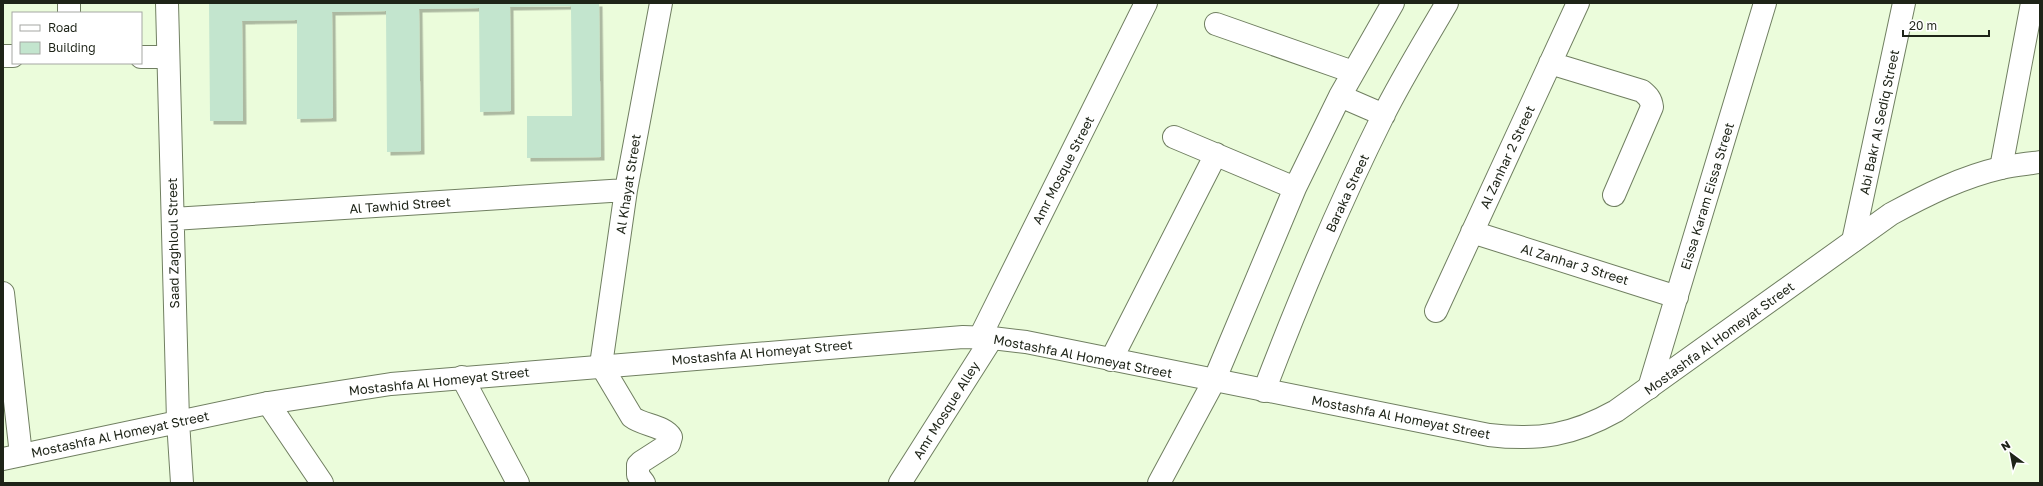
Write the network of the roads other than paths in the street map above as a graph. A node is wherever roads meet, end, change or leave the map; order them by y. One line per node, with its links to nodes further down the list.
1 (167, 3): 12 (street, Saad Zaghloul Street)
2 (661, 3): 22 (street, Al Khayat Street)
3 (1146, 3): 30 (street, Amr Mosque Street)
4 (1392, 3): 14 (street)
5 (1447, 3): 16 (street, Baraka Street)
6 (1578, 3): 13 (street, Al Zanhar 2 Street)
7 (1765, 3): 28 (street, Eissa Karam Eissa Street)
8 (1904, 3): 26 (street, Abi Bakr Al Sediq Street)
9 (2032, 3): 20 (street)
10 (1216, 24): 14 (street)
11 (142, 56): 12 (street)
12 (168, 57): 24 (street, Saad Zaghloul Street)
13 (1550, 63): 23 (street); 25 (street, Al Zanhar 2 Street)
14 (1353, 72): 15 (street)
15 (1340, 96): 16 (street); 21 (street)
16 (1384, 114): 36 (street, Baraka Street)
17 (1174, 137): 18 (street)
18 (1216, 154): 21 (street); 31 (street)
19 (2040, 162): 20 (street, Mostashfa Al Homeyat Street)
20 (2001, 168): 26 (street, Mostashfa Al Homeyat Street)
21 (1295, 188): 34 (street)
22 (626, 190): 24 (street, Al Tawhid Street); 32 (street, Al Khayat Street)
23 (1614, 196)
24 (173, 219): 38 (street, Saad Zaghloul Street)
25 (1472, 232): 28 (street, Al Zanhar 3 Street); 29 (street, Al Zanhar 2 Street)
26 (1853, 241): 35 (street, Mostashfa Al Homeyat Street)
27 (3, 293): 39 (street)
28 (1677, 296): 35 (street, Eissa Karam Eissa Street)
29 (1436, 311)
30 (986, 338): 31 (street, Mostashfa Al Homeyat Street); 32 (street, Mostashfa Al Homeyat Street); 44 (street, Amr Mosque Alley)
31 (1111, 360): 34 (street, Mostashfa Al Homeyat Street)
32 (601, 365): 33 (street, Mostashfa Al Homeyat Street); 43 (street)
33 (462, 377): 37 (street, Mostashfa Al Homeyat Street); 42 (street)
34 (1214, 381): 36 (street, Mostashfa Al Homeyat Street); 45 (street)
35 (1649, 388): 36 (street, Mostashfa Al Homeyat Street)
36 (1264, 391)
37 (268, 403): 38 (street, Mostashfa Al Homeyat Street); 41 (street)
38 (178, 421): 39 (street, Mostashfa Al Homeyat Street); 40 (street, Saad Zaghloul Street)
39 (12, 457)
40 (182, 483)
41 (322, 483)
42 (518, 483)
43 (644, 483)
44 (900, 483)
45 (1159, 483)

